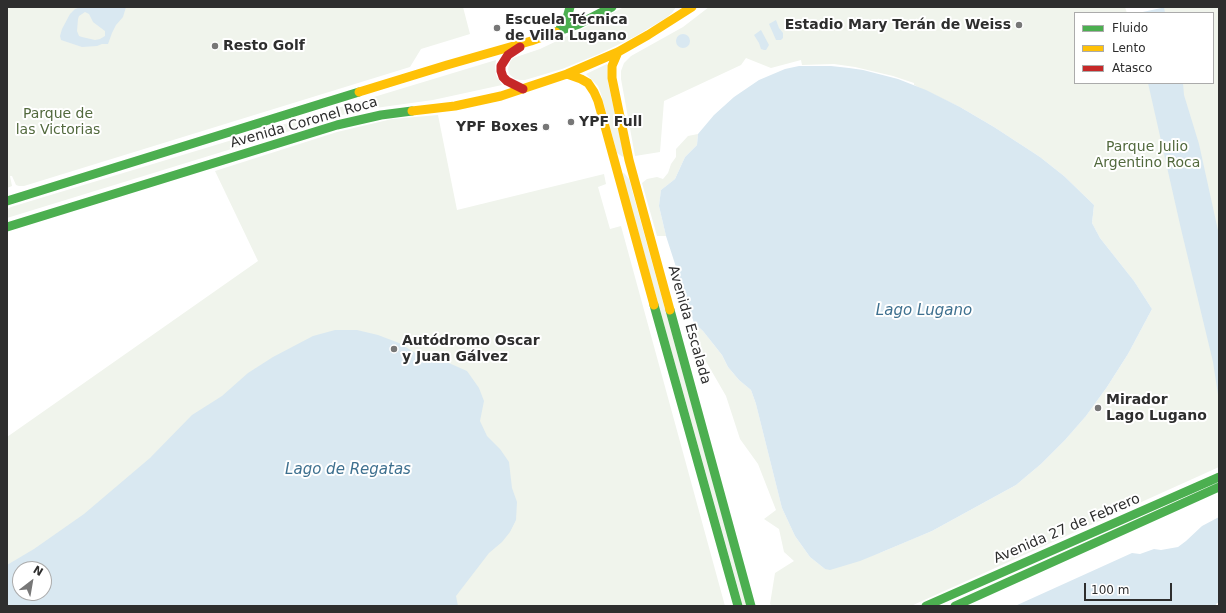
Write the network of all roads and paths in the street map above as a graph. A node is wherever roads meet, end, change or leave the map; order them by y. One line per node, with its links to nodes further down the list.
1 (570, 7): 6 (main road)
2 (612, 7): 6 (main road, Avenida Coronel Roca)
3 (679, 7): 5 (main road)
4 (692, 7): 5 (main road, Avenida Coronel Roca)
5 (672, 20): 8 (main road, Avenida Coronel Roca)
6 (558, 32): 7 (main road, Avenida Coronel Roca)
7 (531, 41): 10 (main road); 13 (main road, Avenida Coronel Roca)
8 (618, 52): 9 (main road, Avenida Coronel Roca); 11 (main road, Avenida Escalada)
9 (566, 74): 10 (main road, Avenida Coronel Roca); 12 (main road, Avenida Escalada)
10 (523, 89): 14 (main road, Avenida Coronel Roca)
11 (629, 160): 12 (main road); 18 (main road, Avenida Escalada)
12 (616, 164): 17 (main road, Avenida Escalada)
13 (7, 201)
14 (7, 226)
15 (1219, 477): 19 (main road, Avenida 27 de Febrero)
16 (1219, 487): 20 (main road, Avenida 27 de Febrero)
17 (738, 606)
18 (752, 606)
19 (926, 606)
20 (955, 606)

